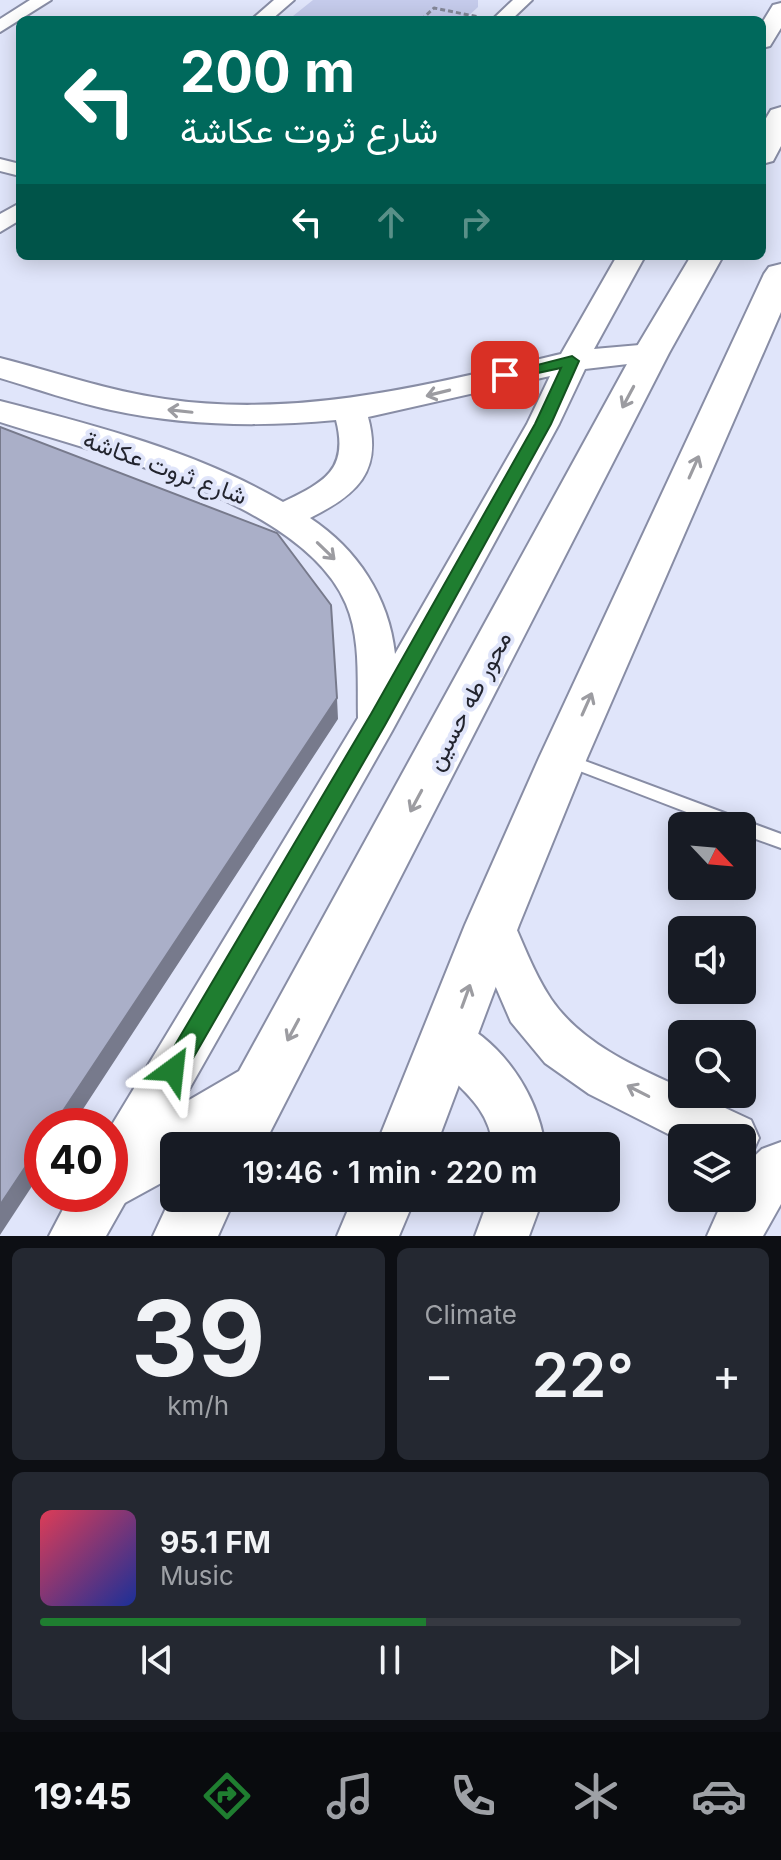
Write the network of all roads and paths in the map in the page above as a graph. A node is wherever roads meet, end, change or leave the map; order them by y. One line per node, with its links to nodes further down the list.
1 (42, 0): 5 (street)
2 (285, 0): 6 (street)
3 (523, 0): 9 (street)
4 (781, 10): 10 (street)
5 (17, 16)
6 (265, 16)
7 (425, 16): 8 (path)
8 (475, 16)
9 (505, 16)
10 (766, 34)
11 (781, 116): 12 (main road)
12 (766, 147)
13 (16, 212): 14 (street)
14 (0, 225)
15 (629, 260): 19 (street)
16 (705, 260): 18 (main road, محور طه حسين)
17 (781, 274): 25 (main road, one-way to 17)
18 (651, 353): 19 (street, شارع ثروت عكاشة); 31 (main road, محور طه حسين, one-way to 31)
19 (572, 361): 21 (street, شارع ثروت عكاشة, one-way to 21); 24 (street)
20 (0, 368): 21 (street, شارع ثروت عكاشة, one-way to 20)
21 (350, 410): 23 (street)
22 (0, 411): 23 (street, شارع ثروت عكاشة)
23 (283, 516): 24 (street, شارع ثروت عكاشة, one-way to 24)
24 (378, 720): 36 (street)
25 (563, 758): 26 (lane); 29 (main road)
26 (704, 812)
27 (756, 832): 28 (lane)
28 (781, 841)
29 (492, 925): 30 (main road, one-way to 29); 32 (street, one-way to 29)
30 (449, 1041): 34 (main road); 35 (street)
31 (260, 1091): 33 (main road, محور طه حسين); 39 (main road)
32 (706, 1124)
33 (238, 1132)
34 (412, 1132)
35 (516, 1132)
36 (128, 1148)
37 (756, 1151): 38 (street)
38 (781, 1165): 48 (street)
39 (128, 1168)
40 (90, 1212): 44 (street)
41 (197, 1212): 45 (main road)
42 (378, 1212): 46 (main road)
43 (511, 1212): 47 (street)
44 (76, 1236)
45 (184, 1236)
46 (368, 1236)
47 (502, 1236)
48 (734, 1236)

